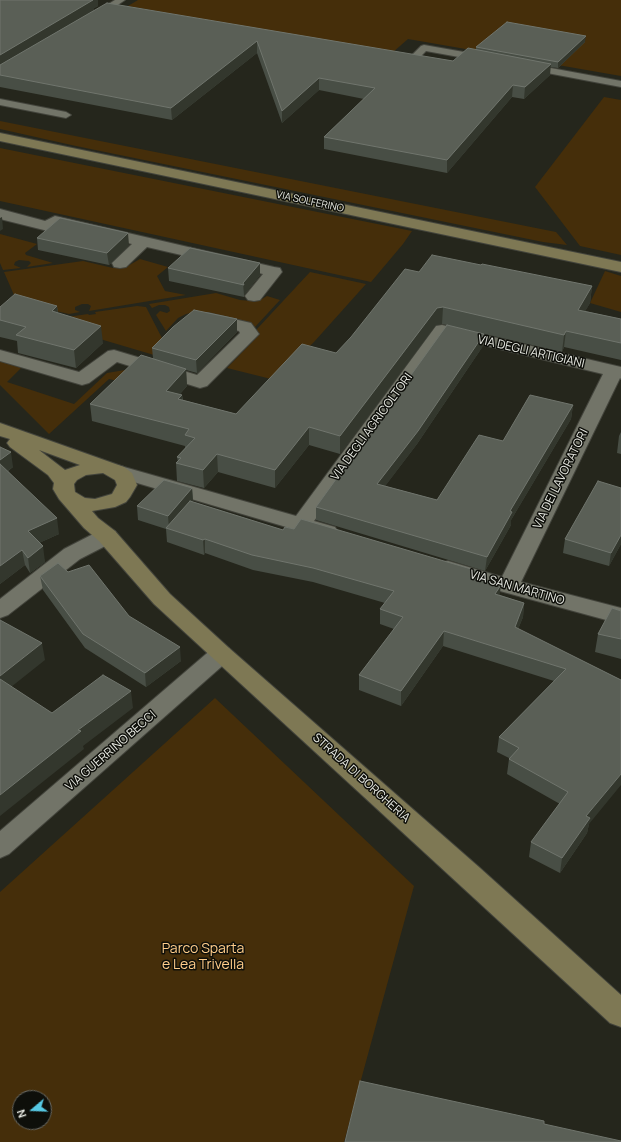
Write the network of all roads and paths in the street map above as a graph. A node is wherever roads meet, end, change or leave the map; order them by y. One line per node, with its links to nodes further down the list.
1 (121, 0): 2 (lane)
2 (107, 8): 3 (lane); 4 (lane)
3 (122, 11)
4 (87, 21)
5 (389, 56): 6 (lane)
6 (494, 60)
7 (517, 64): 8 (lane)
8 (621, 84)
9 (0, 102): 10 (lane)
10 (66, 115)
11 (0, 137): 15 (street, VIA SOLFERINO)
12 (0, 214): 13 (street)
13 (143, 242): 14 (street); 16 (street)
14 (120, 264)
15 (621, 267)
16 (254, 296)
17 (192, 316): 19 (street)
18 (442, 330): 20 (street, VIA DEGLI ARTIGIANI); 26 (street, VIA DEGLI AGRICOLTORI)
19 (0, 355)
20 (617, 372): 30 (street, VIA DEI LAVORATORI)
21 (0, 430): 22 (street, STRADA DI BORGHERIA); 24 (street, STRADA DI BORGHERIA)
22 (110, 469): 23 (street); 24 (street); 25 (street)
23 (183, 490): 25 (street); 26 (street)
24 (68, 492): 25 (street); 27 (street, STRADA DI BORGHERIA)
25 (121, 495): 27 (street)
26 (301, 524): 28 (street)
27 (107, 536): 31 (street); 33 (street, STRADA DI BORGHERIA)
28 (345, 537)
29 (427, 562): 30 (street, VIA SAN MARTINO)
30 (508, 586): 32 (street, VIA SAN MARTINO)
31 (0, 610)
32 (621, 616)
33 (221, 654): 34 (street, VIA GUERRINO BECCI); 35 (street, STRADA DI BORGHERIA)
34 (0, 847)
35 (621, 1014)

